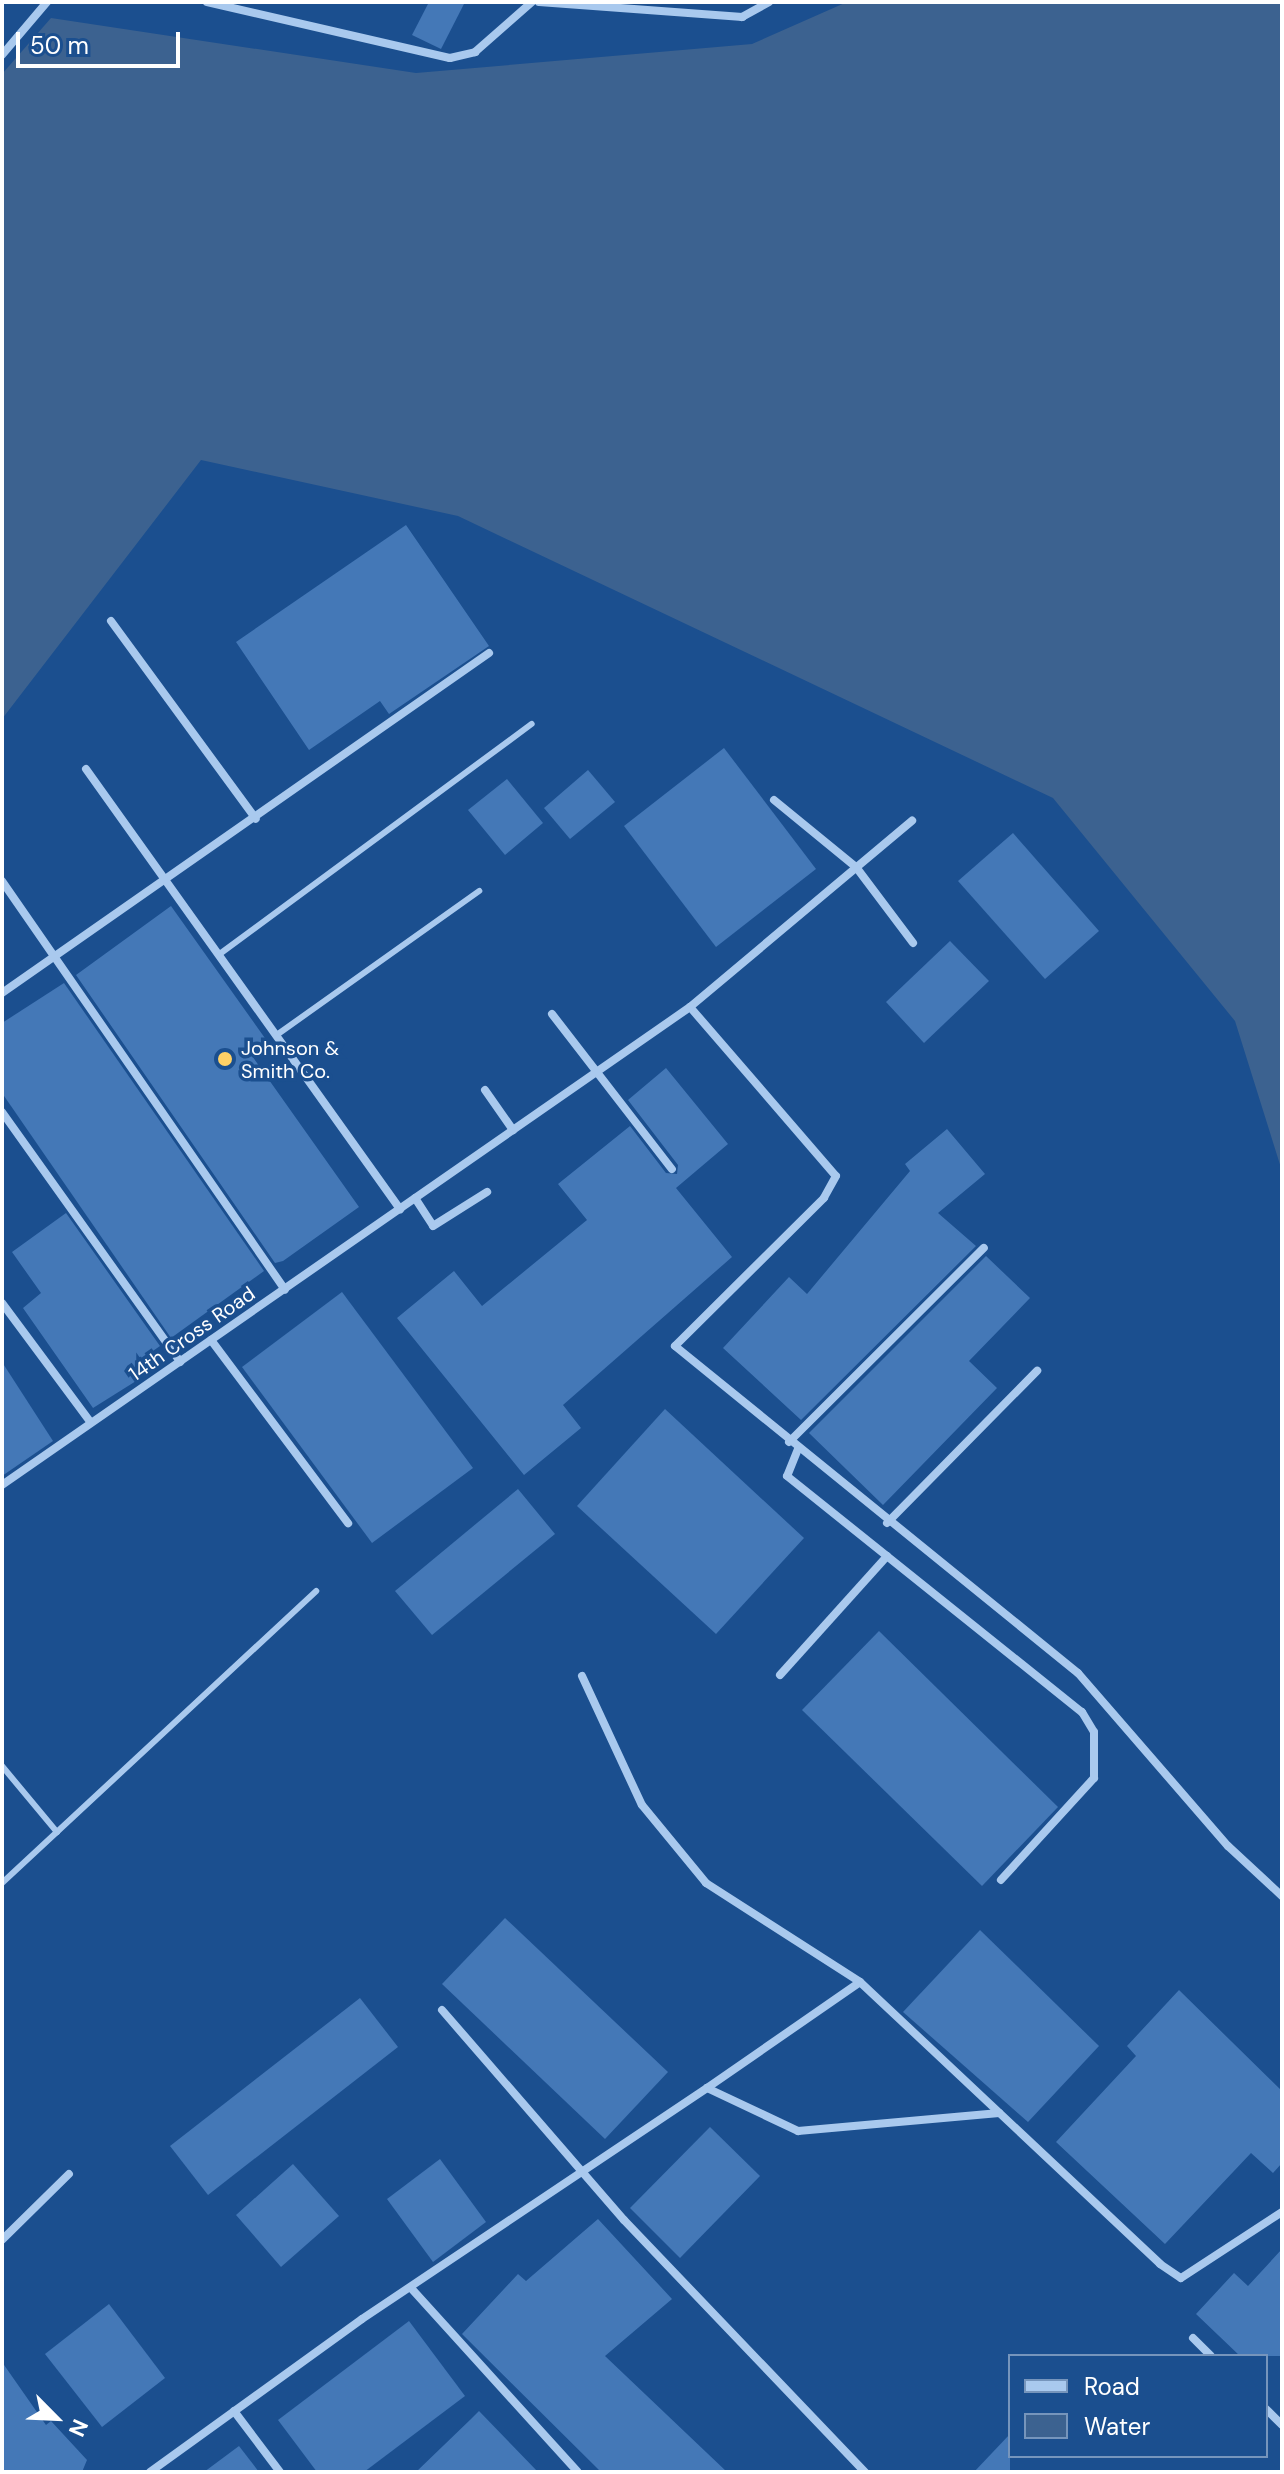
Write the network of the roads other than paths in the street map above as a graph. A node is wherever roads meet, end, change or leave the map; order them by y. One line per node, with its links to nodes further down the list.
1 (47, 2): 6 (street)
2 (207, 2): 3 (street)
3 (532, 2)
4 (539, 2): 5 (street)
5 (769, 2)
6 (2, 55)
7 (111, 621): 12 (street)
8 (489, 653): 12 (street)
9 (532, 724): 19 (lane)
10 (86, 769): 15 (street)
11 (774, 800): 14 (street)
12 (256, 819): 15 (street)
13 (912, 821): 14 (street, 14th Cross Road)
14 (856, 867): 18 (street); 22 (street, 14th Cross Road)
15 (170, 879): 19 (street); 20 (street)
16 (2, 881): 20 (street)
17 (479, 891): 24 (lane)
18 (913, 943)
19 (221, 953): 24 (street)
20 (53, 958): 21 (street); 34 (street)
21 (2, 993)
22 (690, 1007): 25 (street, 14th Cross Road); 40 (street)
23 (552, 1014): 25 (street)
24 (278, 1034): 32 (street)
25 (597, 1072): 28 (street, 14th Cross Road); 29 (street)
26 (485, 1090): 28 (street)
27 (2, 1112): 37 (street)
28 (513, 1130): 31 (street, 14th Cross Road)
29 (672, 1169)
30 (487, 1192): 31 (street)
31 (415, 1198): 32 (street, 14th Cross Road)
32 (400, 1209): 34 (street, 14th Cross Road)
33 (984, 1248): 40 (street)
34 (285, 1289): 36 (street, 14th Cross Road)
35 (2, 1303): 39 (street)
36 (211, 1340): 37 (street, 14th Cross Road); 43 (street)
37 (180, 1362): 39 (street, 14th Cross Road)
38 (1037, 1371): 44 (street)
39 (91, 1423): 42 (street, 14th Cross Road)
40 (789, 1442): 41 (street)
41 (798, 1449): 44 (street); 45 (street)
42 (2, 1485)
43 (348, 1523)
44 (887, 1523): 53 (street)
45 (887, 1556): 47 (street); 51 (street)
46 (316, 1591): 50 (lane)
47 (780, 1675)
48 (582, 1676): 54 (street)
49 (2, 1766): 50 (lane)
50 (57, 1832): 52 (lane)
51 (1001, 1880)
52 (2, 1883)
53 (1282, 1896)
54 (860, 1982): 56 (street); 57 (street)
55 (442, 2010): 58 (street)
56 (707, 2088): 57 (street); 58 (street)
57 (999, 2113): 60 (street)
58 (587, 2173): 62 (street); 69 (street)
59 (69, 2174): 61 (street)
60 (1282, 2212)
61 (2, 2240)
62 (411, 2288): 65 (street); 68 (street)
63 (1193, 2338): 64 (street)
64 (1209, 2354)
65 (234, 2411): 66 (street); 67 (street)
66 (150, 2472)
67 (280, 2472)
68 (578, 2472)
69 (865, 2472)

